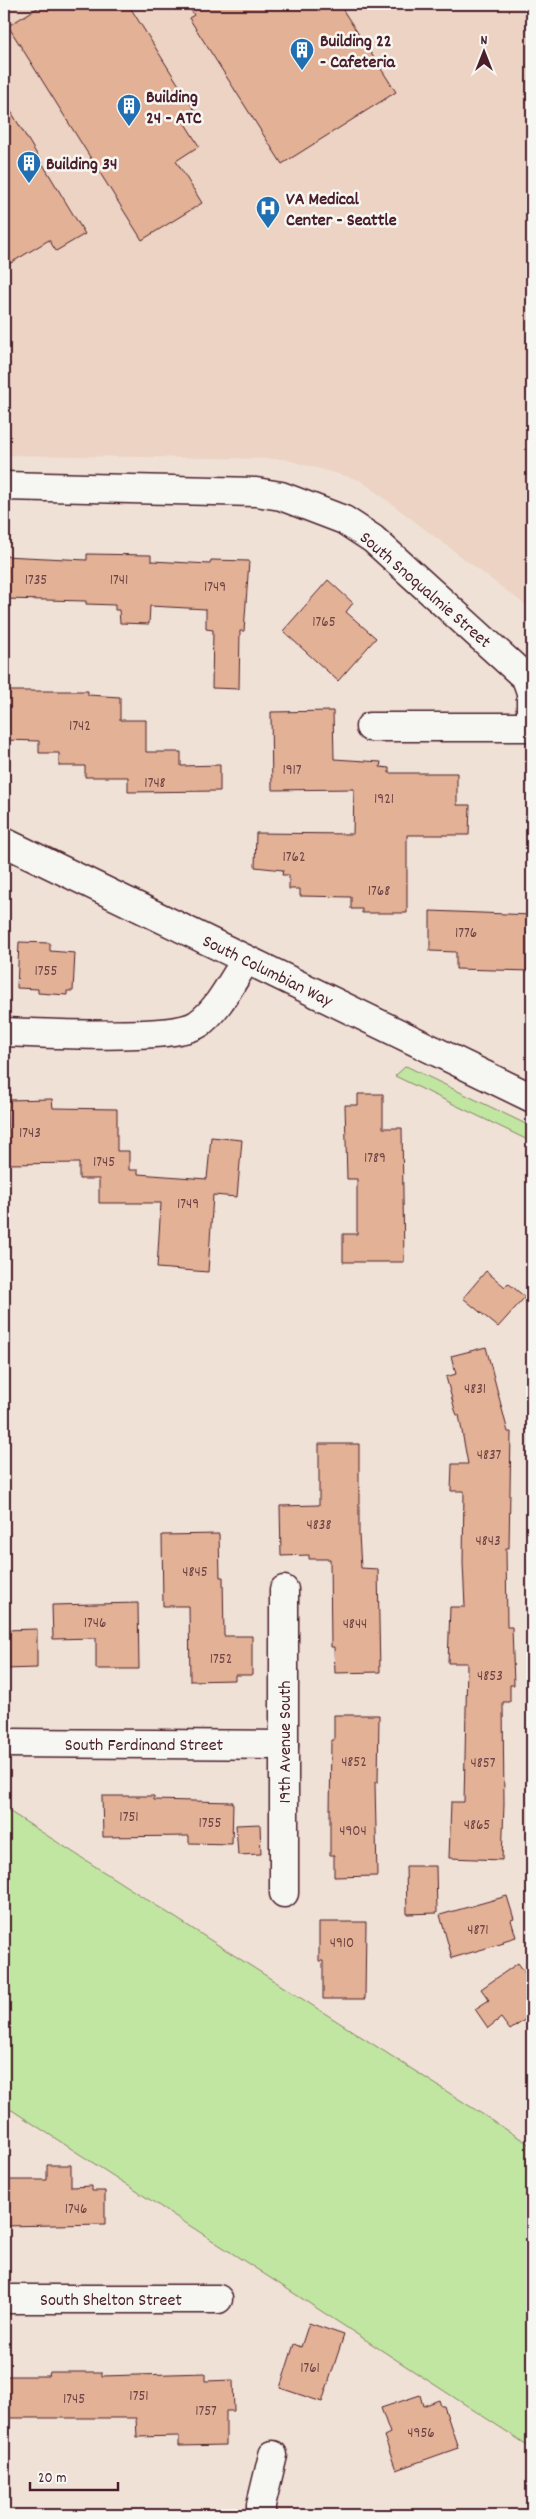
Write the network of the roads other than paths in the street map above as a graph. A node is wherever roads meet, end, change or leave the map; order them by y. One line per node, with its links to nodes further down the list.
1 (4, 486): 3 (street, South Snoqualmie Street)
2 (370, 727): 3 (street)
3 (532, 727)
4 (4, 842): 5 (street, South Columbian Way)
5 (246, 960): 6 (street); 7 (street, South Columbian Way)
6 (4, 1032)
7 (532, 1098)
8 (284, 1590): 10 (street, 19th Avenue South)
9 (4, 1743): 10 (street, South Ferdinand Street)
10 (284, 1745): 11 (street, 19th Avenue South)
11 (284, 1893)
12 (4, 2299): 13 (street, South Shelton Street)
13 (218, 2299)
14 (273, 2455): 15 (street)
15 (261, 2515)

